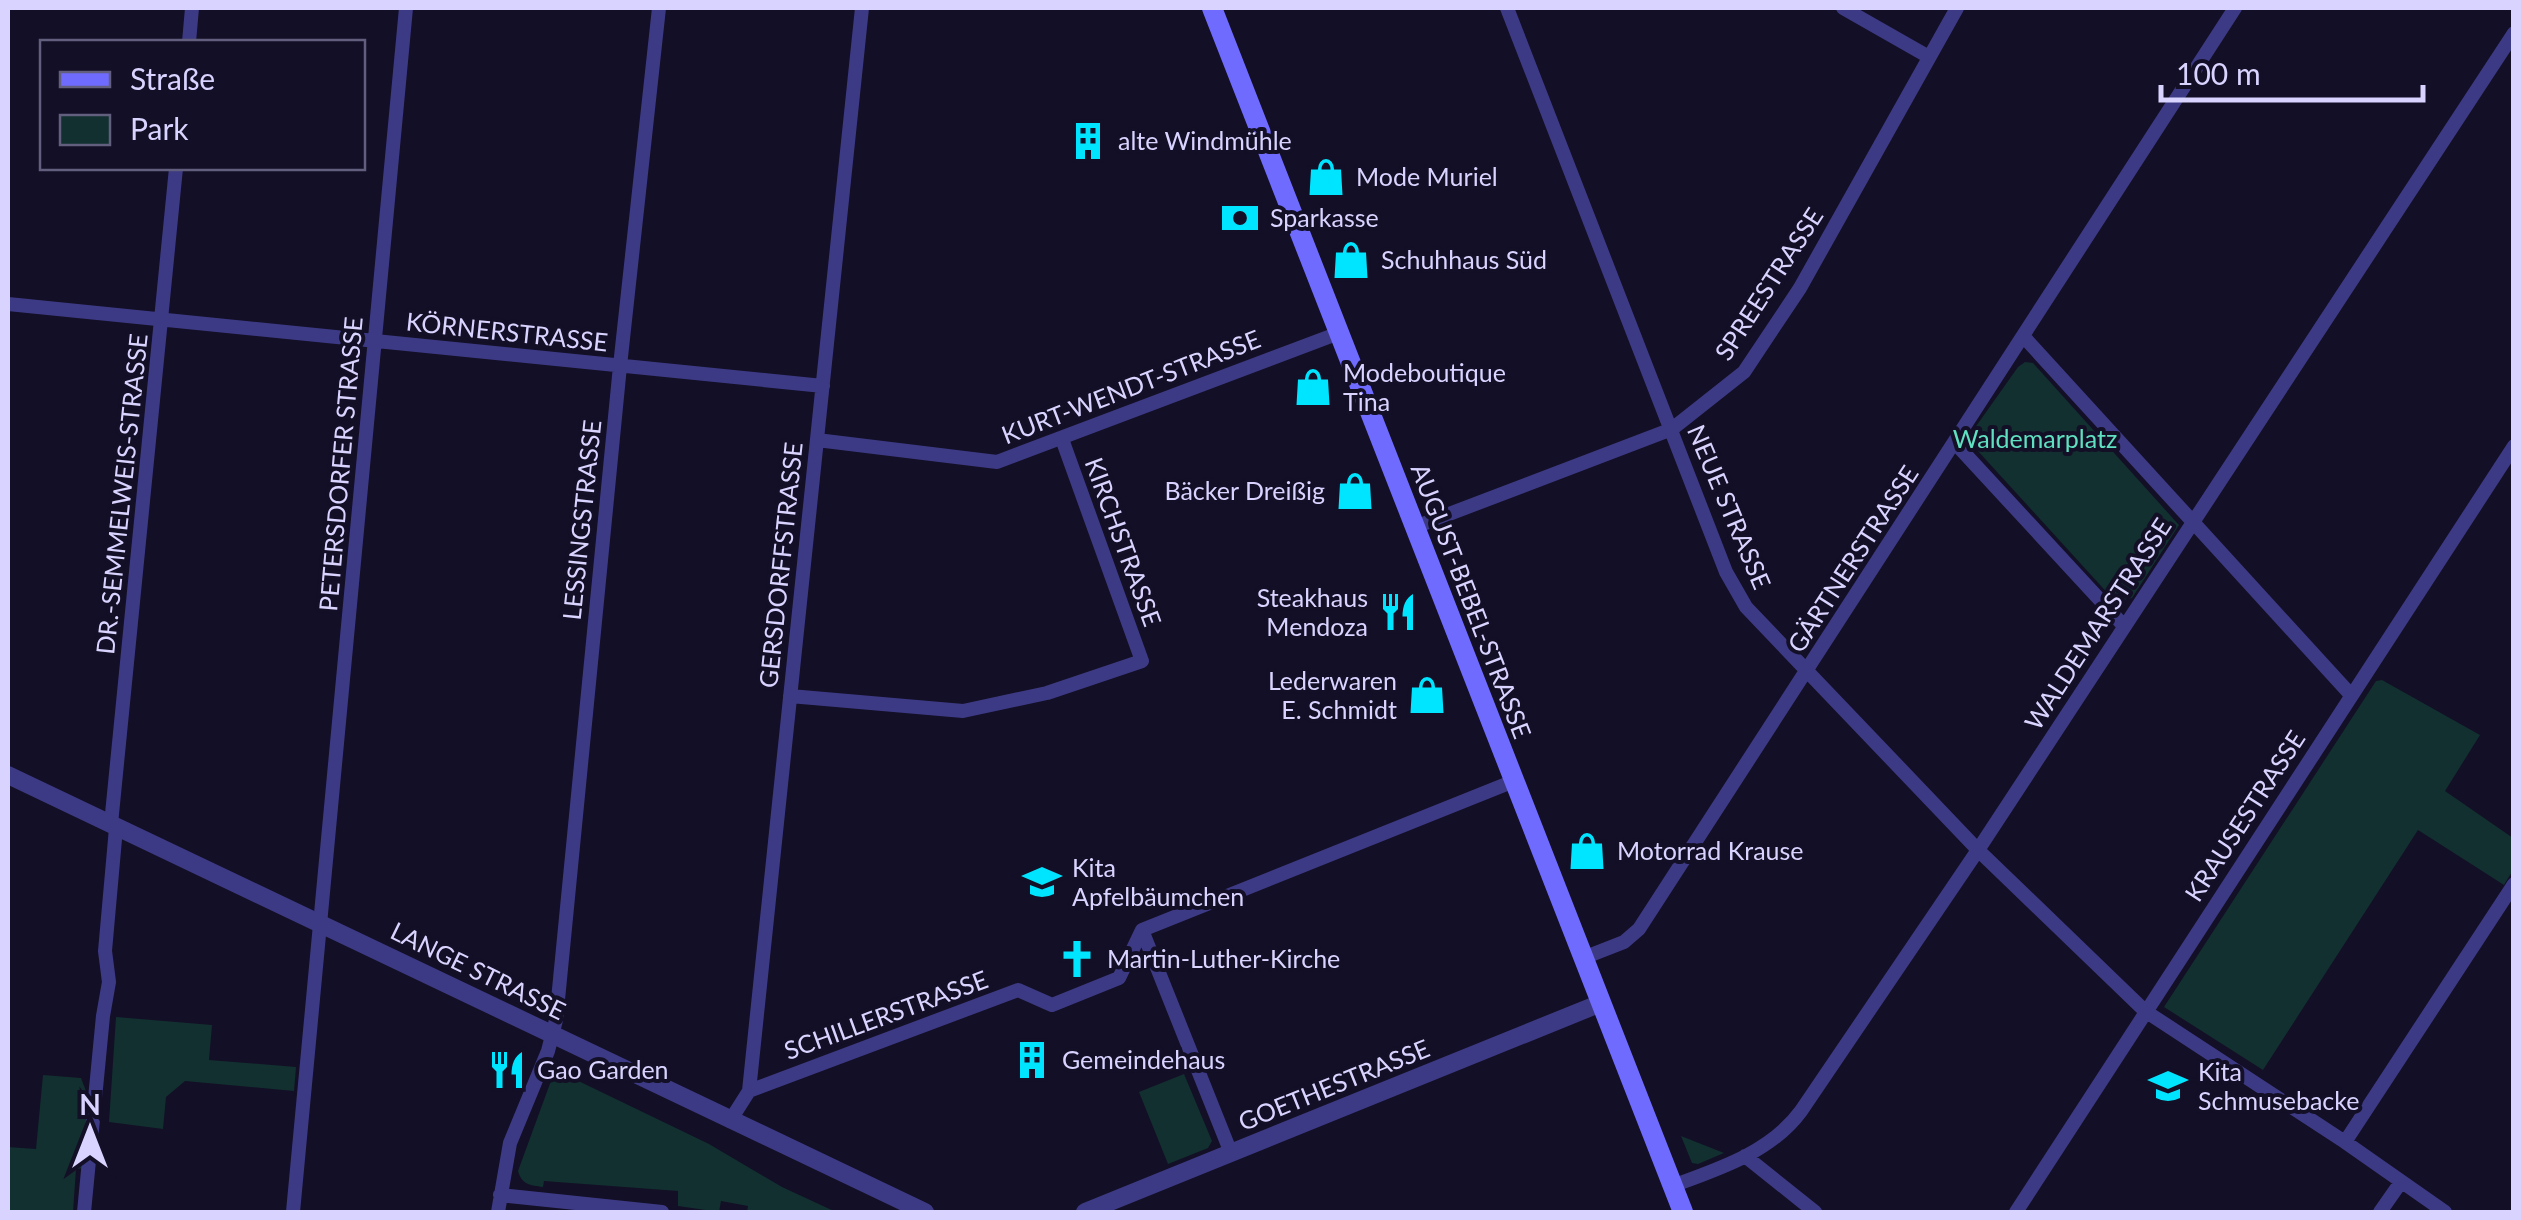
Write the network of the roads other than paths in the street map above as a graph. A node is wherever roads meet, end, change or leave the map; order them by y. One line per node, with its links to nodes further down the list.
1 (192, 8): 11 (street)
2 (406, 8): 18 (street, PETERSDORFER STRASSE)
3 (660, 8): 19 (street, LESSINGSTRASSE)
4 (862, 8): 20 (street, GERSDORFFSTRASSE)
5 (1212, 8): 16 (main road, AUGUST-BEBEL-STRASSE)
6 (1507, 8): 21 (street, NEUE STRASSE)
7 (1843, 8): 12 (street)
8 (1957, 8): 12 (street, SPREESTRASSE)
9 (2235, 8): 17 (street, GÄRTNERSTRASSE)
10 (2514, 33): 26 (street, WALDEMARSTRASSE)
11 (189, 40)
12 (1929, 58): 21 (street, SPREESTRASSE)
13 (176, 170): 15 (street, DR.-SEMMELWEIS-STRASSE)
14 (8, 304): 15 (street, KÖRNERSTRASSE)
15 (162, 320): 18 (street, KÖRNERSTRASSE); 34 (street, DR.-SEMMELWEIS-STRASSE)
16 (1339, 333): 22 (street, KURT-WENDT-STRASSE); 27 (main road, AUGUST-BEBEL-STRASSE)
17 (2024, 337): 24 (street, GÄRTNERSTRASSE); 26 (street)
18 (376, 341): 19 (street, KÖRNERSTRASSE); 37 (street, PETERSDORFER STRASSE)
19 (620, 366): 20 (street, KÖRNERSTRASSE); 42 (street, LESSINGSTRASSE)
20 (822, 386): 23 (street, GERSDORFFSTRASSE)
21 (1672, 430): 27 (street, SPREESTRASSE); 29 (street, NEUE STRASSE)
22 (1062, 439): 23 (street, KURT-WENDT-STRASSE); 31 (street, KIRCHSTRASSE)
23 (817, 440): 31 (street, GERSDORFFSTRASSE)
24 (1954, 444): 28 (street); 29 (street, GÄRTNERSTRASSE)
25 (2513, 447): 30 (street, KRAUSESTRASSE)
26 (2191, 522): 28 (street, WALDEMARSTRASSE); 30 (street)
27 (1415, 527): 33 (main road, AUGUST-BEBEL-STRASSE)
28 (2124, 626): 35 (street, WALDEMARSTRASSE)
29 (1806, 672): 35 (street, NEUE STRASSE); 39 (street, GÄRTNERSTRASSE)
30 (2351, 695): 41 (street, KRAUSESTRASSE)
31 (790, 696): 43 (street, GERSDORFFSTRASSE)
32 (8, 775): 34 (street, LANGE STRASSE)
33 (1514, 781): 38 (street); 39 (main road, AUGUST-BEBEL-STRASSE)
34 (114, 826): 37 (street, LANGE STRASSE); 51 (street, DR.-SEMMELWEIS-STRASSE)
35 (1978, 850): 41 (street, NEUE STRASSE); 47 (street, WALDEMARSTRASSE)
36 (2514, 884): 45 (street)
37 (322, 924): 42 (street, LANGE STRASSE); 52 (street, PETERSDORFER STRASSE)
38 (1142, 930): 43 (street, SCHILLERSTRASSE); 46 (street)
39 (1583, 958): 40 (main road, AUGUST-BEBEL-STRASSE)
40 (1602, 1004): 46 (street, GOETHESTRASSE); 49 (main road, AUGUST-BEBEL-STRASSE)
41 (2145, 1011): 45 (street, NEUE STRASSE); 59 (street, KRAUSESTRASSE)
42 (553, 1036): 44 (street, LANGE STRASSE); 50 (street, LESSINGSTRASSE)
43 (749, 1091): 44 (street, GERSDORFFSTRASSE)
44 (730, 1121): 55 (street, LANGE STRASSE)
45 (2345, 1142): 48 (street, NEUE STRASSE)
46 (1232, 1153): 56 (street, GOETHESTRASSE)
47 (1745, 1156): 49 (street, WALDEMARSTRASSE); 58 (street)
48 (2401, 1182): 60 (street); 61 (street, NEUE STRASSE)
49 (1672, 1186): 57 (main road, AUGUST-BEBEL-STRASSE)
50 (500, 1196): 53 (street, LESSINGSTRASSE); 54 (street)
51 (84, 1212)
52 (293, 1212)
53 (498, 1212)
54 (662, 1212)
55 (925, 1212)
56 (1085, 1212)
57 (1683, 1212)
58 (1815, 1212)
59 (2016, 1212)
60 (2380, 1212)
61 (2445, 1212)

